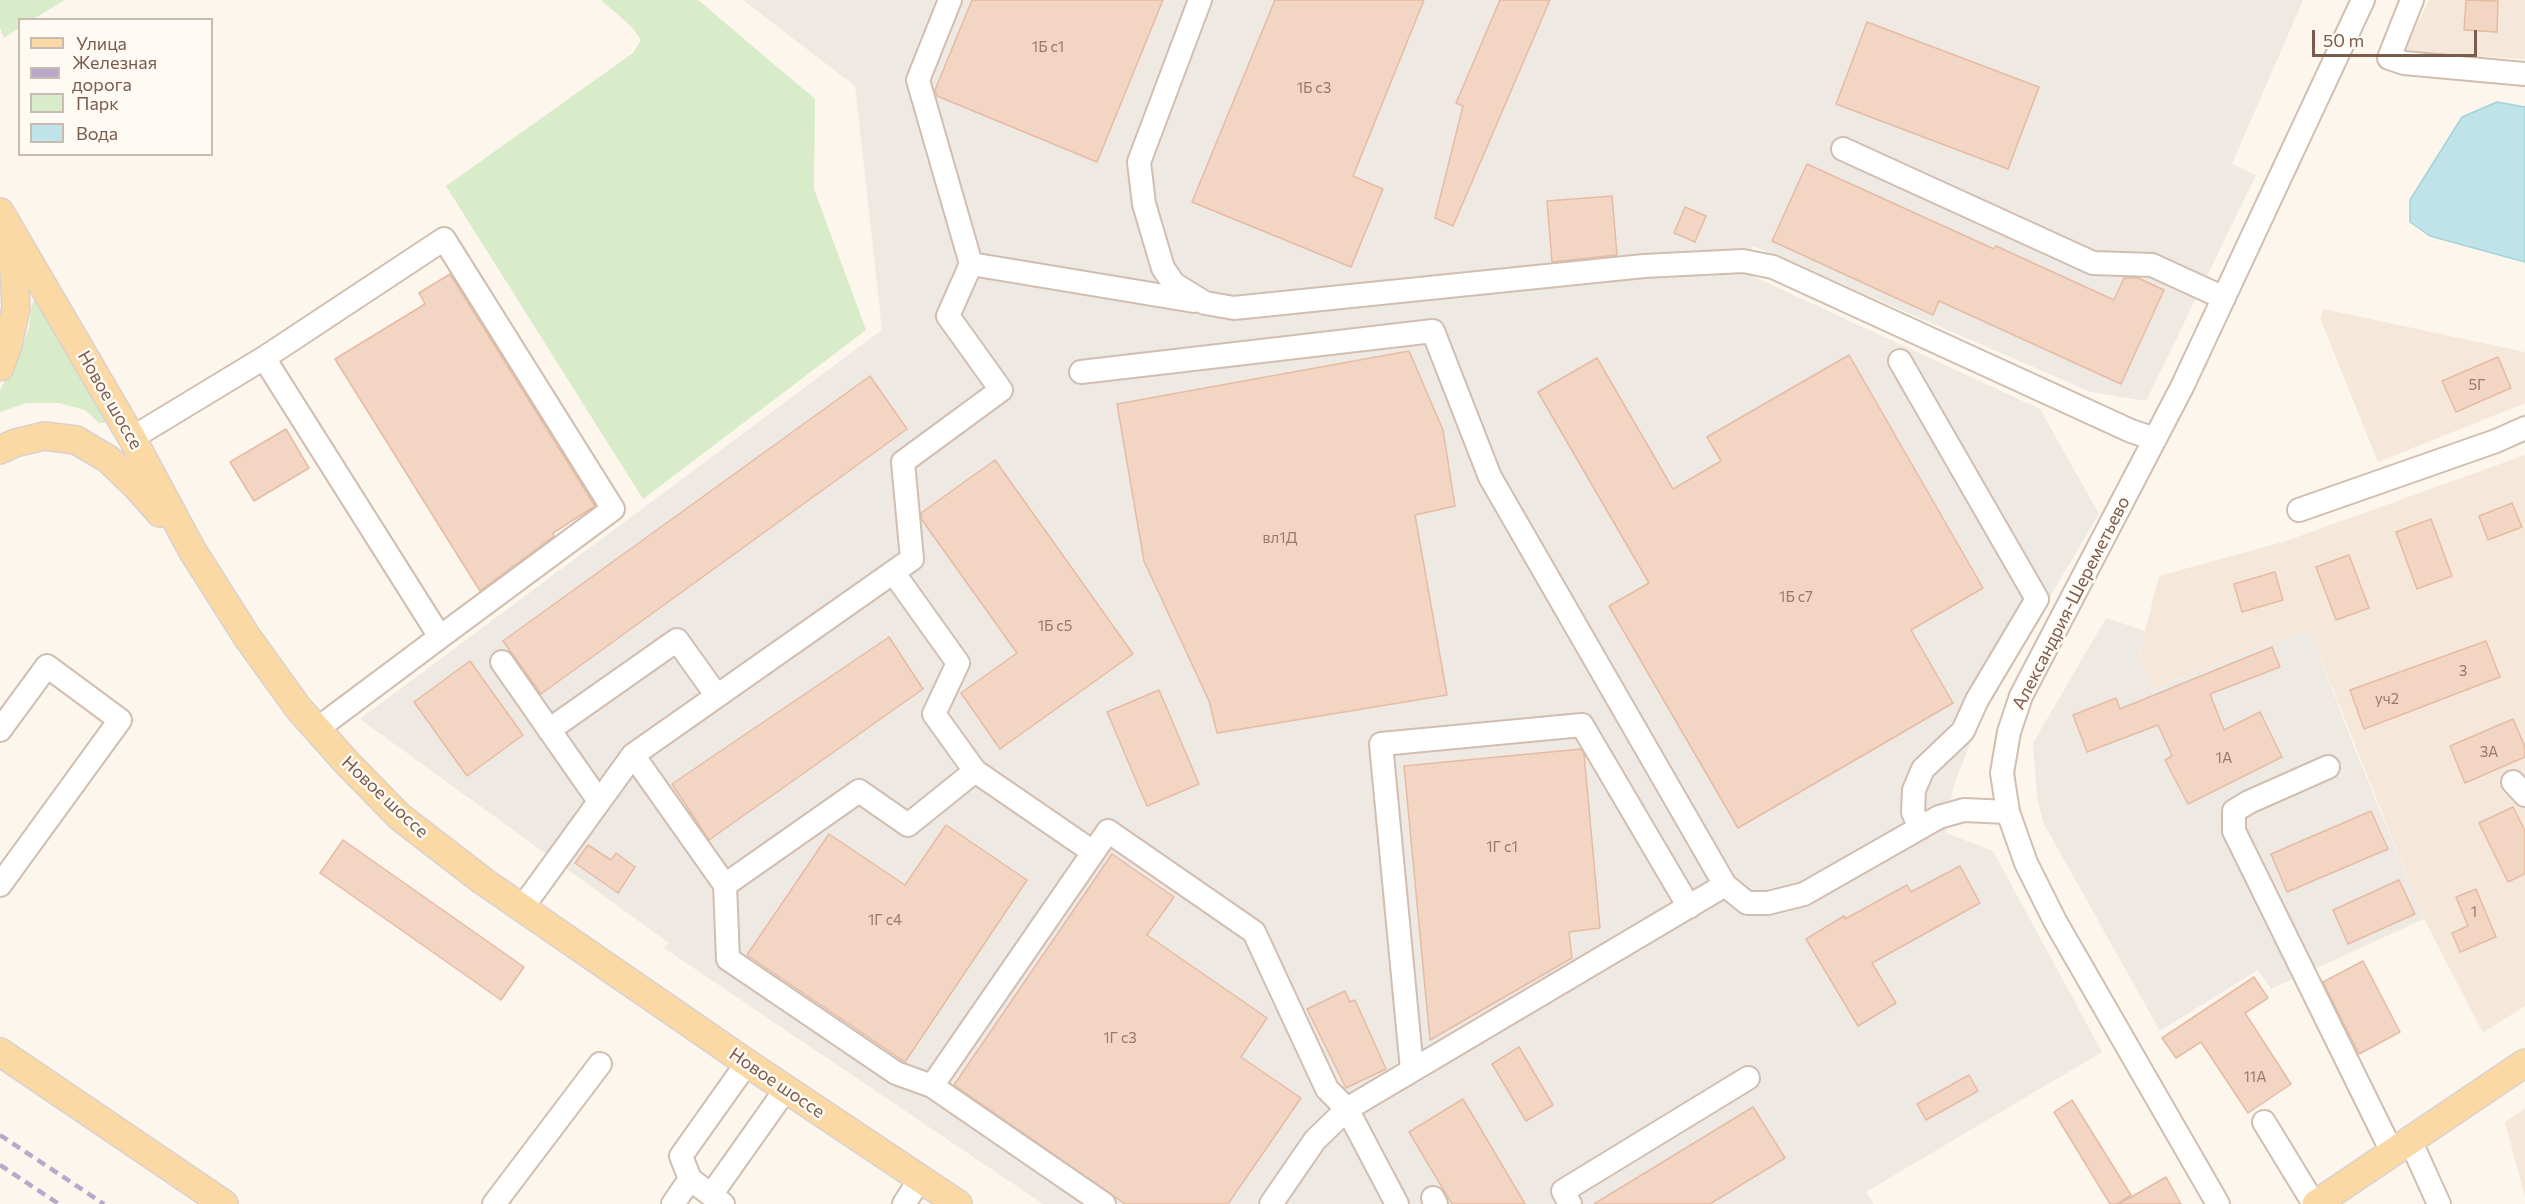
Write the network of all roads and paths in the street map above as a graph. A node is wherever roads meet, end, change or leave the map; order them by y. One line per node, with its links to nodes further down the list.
1 (950, 0): 9 (street)
2 (1200, 0): 11 (street)
3 (2363, 0): 10 (street, Александрия-Шереметьево)
4 (2412, 0): 5 (street)
5 (2525, 74)
6 (1843, 149): 10 (street)
7 (0, 212): 17 (main road, Новое шоссе)
8 (0, 227): 14 (main road)
9 (971, 264): 11 (street); 22 (street)
10 (2224, 298): 18 (street, Александрия-Шереметьево)
11 (1205, 303): 18 (street)
12 (264, 358): 17 (street); 23 (street); 23 (street)
13 (1900, 361): 34 (street)
14 (0, 367)
15 (1081, 372): 38 (street)
16 (2525, 428): 20 (street)
17 (132, 438): 21 (main road, Новое шоссе)
18 (2155, 439): 33 (street, Александрия-Шереметьево)
19 (0, 450): 21 (main road)
20 (2299, 510)
21 (192, 550): 26 (main road, Новое шоссе)
22 (893, 572): 25 (street); 31 (street)
23 (440, 637): 26 (street)
24 (502, 662): 28 (street)
25 (717, 696): 28 (street); 29 (street)
26 (317, 729): 40 (main road, Новое шоссе)
27 (0, 730): 36 (street)
28 (549, 730): 32 (street)
29 (633, 755): 32 (street); 37 (street)
30 (2328, 767): 51 (street)
31 (975, 771): 35 (street); 37 (street)
32 (599, 801): 40 (street)
33 (2008, 812): 34 (street); 64 (street, Александрия-Шереметьево)
34 (1920, 828): 38 (street)
35 (1093, 852): 47 (street); 49 (street)
36 (0, 885)
37 (725, 885): 47 (street)
38 (1725, 885): 39 (street)
39 (1689, 907): 45 (street); 45 (street)
40 (522, 908): 42 (main road, Новое шоссе)
41 (0, 1052): 55 (main road)
42 (747, 1063): 48 (main road, Новое шоссе); 52 (street)
43 (2525, 1063): 51 (main road)
44 (600, 1064): 56 (street)
45 (1412, 1070): 49 (street)
46 (1748, 1078): 63 (street)
47 (932, 1086): 60 (street)
48 (786, 1089): 53 (main road, Новое шоссе); 54 (street)
49 (1347, 1109): 61 (street); 62 (street)
50 (2264, 1122): 65 (street)
51 (2401, 1146): 65 (main road); 66 (street)
52 (690, 1179): 54 (street); 57 (street)
53 (920, 1179): 58 (street); 59 (main road, Новое шоссе)
54 (717, 1199)
55 (224, 1204)
56 (494, 1204)
57 (673, 1204)
58 (904, 1204)
59 (958, 1204)
60 (1104, 1204)
61 (1271, 1204)
62 (1397, 1204)
63 (1570, 1204)
64 (2218, 1204)
65 (2315, 1204)
66 (2439, 1204)

